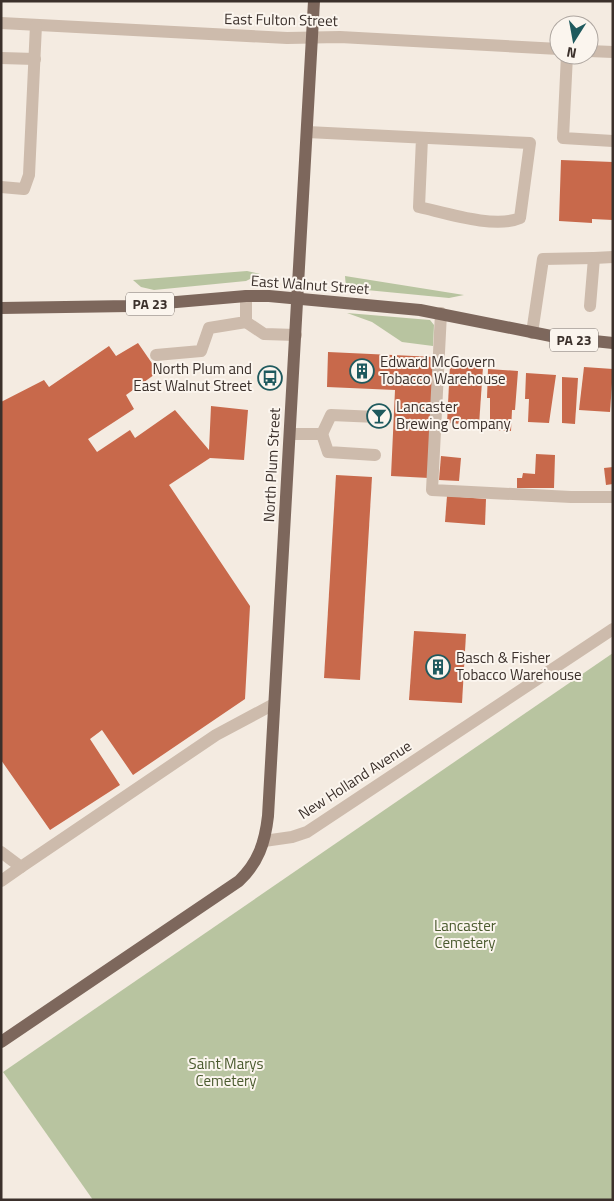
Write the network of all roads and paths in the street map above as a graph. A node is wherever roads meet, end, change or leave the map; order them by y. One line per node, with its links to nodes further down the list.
1 (314, 1): 4 (main road, North Plum Street)
2 (1, 23): 3 (street, East Fulton Street)
3 (36, 25): 4 (street, East Fulton Street); 9 (street)
4 (312, 38): 5 (street, East Fulton Street); 11 (main road, North Plum Street)
5 (549, 49)
6 (599, 51): 7 (street)
7 (613, 52)
8 (1, 58): 9 (street)
9 (35, 59): 14 (street)
10 (567, 65): 13 (street)
11 (307, 132): 12 (street); 18 (main road, North Plum Street)
12 (422, 138): 12 (street)
13 (613, 140)
14 (1, 188)
15 (613, 257): 16 (street)
16 (594, 258): 19 (street); 23 (street)
17 (246, 296): 18 (main road, East Walnut Street / PA 23); 20 (main road, East Walnut Street / PA 23); 22 (street)
18 (298, 299): 21 (main road, East Walnut Street / PA 23); 24 (main road, North Plum Street)
19 (590, 306)
20 (1, 308)
21 (441, 313): 23 (main road, East Walnut Street / PA 23); 31 (street)
22 (246, 322): 24 (street); 26 (street)
23 (532, 333): 25 (main road, East Walnut Street / PA 23)
24 (296, 334): 28 (main road, North Plum Street)
25 (613, 343)
26 (156, 355)
27 (377, 417): 29 (street)
28 (290, 434): 29 (street); 33 (main road, North Plum Street)
29 (322, 434): 30 (street)
30 (375, 455)
31 (613, 497)
32 (613, 629): 34 (street, New Holland Avenue)
33 (274, 704): 34 (main road, North Plum Street); 36 (street)
34 (264, 841): 38 (main road)
35 (1, 852): 36 (street)
36 (21, 867): 37 (street)
37 (1, 881)
38 (1, 1042)

